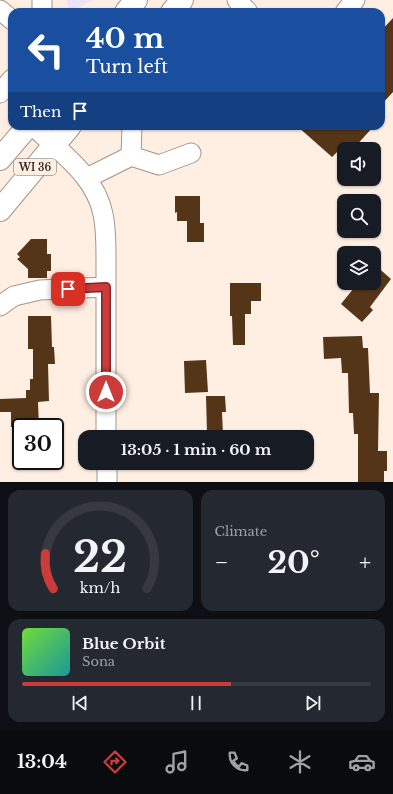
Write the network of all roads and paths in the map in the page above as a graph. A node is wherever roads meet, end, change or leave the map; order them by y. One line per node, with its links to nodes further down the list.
1 (136, 0): 4 (main road)
2 (182, 0): 5 (main road)
3 (237, 0): 6 (street)
4 (129, 8)
5 (175, 8)
6 (244, 8)
7 (0, 10): 8 (street)
8 (8, 17)
9 (8, 85): 10 (street)
10 (0, 94)
11 (24, 130): 16 (main road, WI 36)
12 (37, 130): 15 (street)
13 (66, 130): 15 (main road, WI 36)
14 (132, 130): 18 (street)
15 (53, 145): 19 (street); 20 (main road, WI 36)
16 (2, 152)
17 (191, 153): 18 (street)
18 (131, 156): 19 (street)
19 (86, 178): 21 (street)
20 (0, 210)
21 (106, 287): 22 (street); 23 (street)
22 (0, 306)
23 (106, 430)
24 (106, 470): 25 (street)
25 (107, 482)

